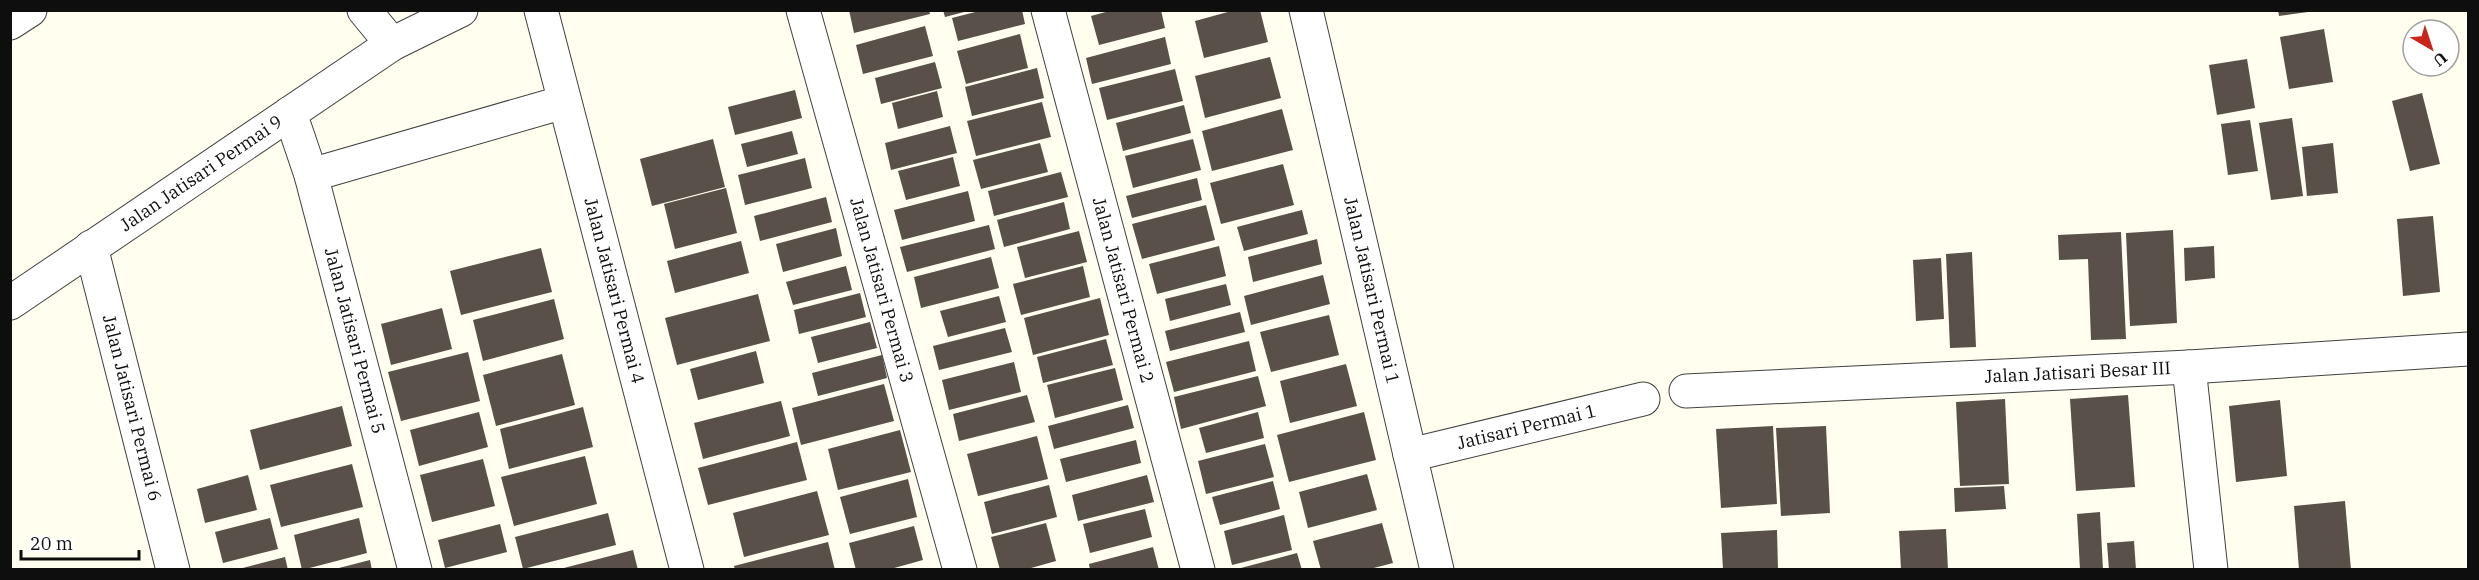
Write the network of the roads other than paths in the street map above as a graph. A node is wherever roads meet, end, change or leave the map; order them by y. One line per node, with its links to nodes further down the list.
1 (30, 10): 8 (street)
2 (364, 10): 9 (street)
3 (461, 10): 9 (street, Jalan Jatisari Permai 9)
4 (541, 10): 10 (street, Jalan Jatisari Permai 4)
5 (804, 10): 23 (street, Jalan Jatisari Permai 3)
6 (1048, 10): 24 (street, Jalan Jatisari Permai 2)
7 (1306, 10): 19 (street, Jalan Jatisari Permai 1)
8 (10, 23)
9 (392, 44): 11 (street, Jalan Jatisari Permai 9)
10 (564, 102): 12 (street); 22 (street, Jalan Jatisari Permai 4)
11 (290, 113): 12 (street, Jalan Jatisari Permai 5); 13 (street, Jalan Jatisari Permai 9)
12 (310, 175): 21 (street, Jalan Jatisari Permai 5)
13 (91, 248): 14 (street, Jalan Jatisari Permai 9); 20 (street, Jalan Jatisari Permai 6)
14 (10, 303)
15 (2469, 349): 16 (street, Jalan Jatisari Besar III)
16 (2189, 367): 17 (street, Jalan Jatisari Besar III); 26 (street)
17 (1686, 391)
18 (1643, 399): 19 (street, Jatisari Permai 1)
19 (1410, 455): 25 (street, Jalan Jatisari Permai 1)
20 (173, 570)
21 (415, 570)
22 (687, 570)
23 (960, 570)
24 (1198, 570)
25 (1437, 570)
26 (2211, 570)

